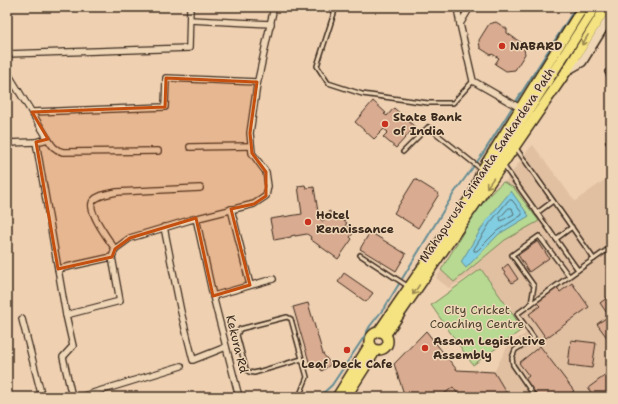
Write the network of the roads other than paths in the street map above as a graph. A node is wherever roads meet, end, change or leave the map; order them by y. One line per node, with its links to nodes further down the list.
1 (190, 7): 10 (street)
2 (274, 7): 11 (street)
3 (336, 7): 18 (lane)
4 (456, 7): 12 (street)
5 (470, 7): 12 (street)
6 (583, 7): 20 (main road, Mahapurush Srimanta Sankardeva Path)
7 (595, 7): 26 (main road)
8 (606, 7): 16 (main road, Mahapurush Srimanta Sankardeva Path, one-way to 16)
9 (611, 16): 16 (main road)
10 (190, 20): 11 (street); 13 (street)
11 (271, 24): 19 (street)
12 (460, 24): 18 (street)
13 (7, 54)
14 (611, 70): 17 (lane)
15 (7, 72): 21 (street)
16 (566, 72): 26 (main road, Mahapurush Srimanta Sankardeva Path)
17 (611, 78)
18 (473, 81): 20 (street)
19 (257, 82): 21 (street); 27 (street)
20 (519, 107): 33 (main road, Mahapurush Srimanta Sankardeva Path)
21 (32, 112): 22 (street)
22 (48, 139): 24 (street); 30 (street)
23 (611, 140): 28 (lane)
24 (36, 142): 25 (street); 48 (street)
25 (7, 143)
26 (512, 144): 32 (main road, Mahapurush Srimanta Sankardeva Path); 35 (main road); 36 (lane)
27 (251, 146): 29 (street); 37 (street)
28 (611, 146)
29 (190, 147)
30 (158, 151)
31 (402, 152): 33 (lane)
32 (503, 164): 38 (lane); 58 (main road, Mahapurush Srimanta Sankardeva Path, one-way to 58)
33 (479, 168): 35 (main road, Mahapurush Srimanta Sankardeva Path)
34 (200, 188): 44 (street)
35 (477, 188): 53 (main road, Mahapurush Srimanta Sankardeva Path)
36 (554, 201): 38 (lane); 41 (lane)
37 (231, 210): 39 (street); 52 (street)
38 (537, 213): 42 (lane)
39 (196, 218): 40 (street); 54 (street, Kekura Rd)
40 (164, 227): 44 (street); 59 (street)
41 (572, 227): 42 (lane); 47 (lane)
42 (556, 239): 49 (lane)
43 (611, 247): 47 (lane)
44 (115, 249): 46 (street)
45 (360, 255): 53 (lane)
46 (112, 257): 48 (street); 56 (street)
47 (594, 259): 49 (lane)
48 (58, 269): 56 (street)
49 (578, 270): 50 (lane)
50 (569, 276): 55 (lane); 55 (lane)
51 (273, 279): 52 (street)
52 (250, 285): 54 (street)
53 (406, 285): 58 (main road, Mahapurush Srimanta Sankardeva Path)
54 (213, 296): 59 (street, Kekura Rd)
55 (531, 304): 70 (lane)
56 (66, 315): 64 (street)
57 (22, 319): 63 (street)
58 (382, 333): 60 (main road); 60 (main road)
59 (226, 347): 66 (street, Kekura Rd)
60 (373, 347): 68 (main road); 69 (main road)
61 (302, 359): 61 (lane); 67 (lane)
62 (181, 366): 65 (street)
63 (42, 397)
64 (72, 397)
65 (80, 397)
66 (239, 397)
67 (299, 397)
68 (337, 397)
69 (346, 397)
70 (535, 397)

